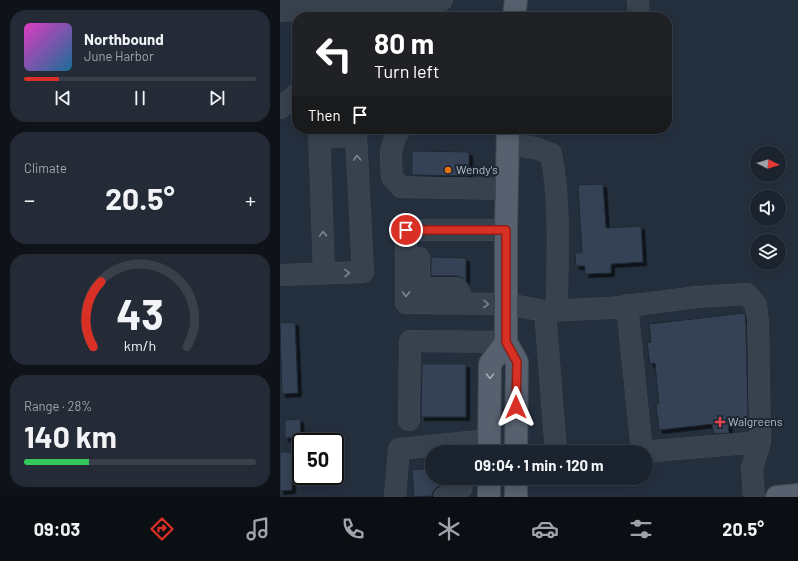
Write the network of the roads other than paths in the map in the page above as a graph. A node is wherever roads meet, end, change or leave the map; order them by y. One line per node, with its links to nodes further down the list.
1 (442, 0): 4 (street)
2 (516, 0): 8 (main road)
3 (638, 0): 9 (street)
4 (402, 10): 7 (street)
5 (280, 11): 6 (street)
6 (293, 12)
7 (338, 12)
8 (515, 12)
9 (639, 12)
10 (292, 98): 11 (street)
11 (280, 108)
12 (319, 134): 20 (street, one-way to 12)
13 (331, 134): 20 (street, one-way to 13)
14 (397, 134): 17 (street)
15 (410, 134): 17 (street)
16 (508, 137): 18 (main road); 24 (street)
17 (482, 188): 18 (street)
18 (507, 189): 19 (main road)
19 (506, 230): 22 (main road); 22 (street, one-way to 22)
20 (324, 273): 21 (street)
21 (280, 275)
22 (507, 304): 24 (street); 25 (main road)
23 (628, 306): 24 (street); 27 (street); 31 (street)
24 (551, 311): 30 (street)
25 (506, 342): 26 (street); 28 (main road, one-way to 28); 29 (main road)
26 (409, 420)
27 (760, 442): 34 (street); 44 (street)
28 (489, 445)
29 (516, 445)
30 (556, 445)
31 (641, 445)
32 (425, 448): 33 (street)
33 (398, 449): 39 (street); 40 (street)
34 (653, 451)
35 (462, 485): 41 (street)
36 (489, 485): 42 (main road)
37 (516, 485): 43 (main road)
38 (798, 495): 45 (main road)
39 (395, 497)
40 (410, 497)
41 (444, 497)
42 (489, 497)
43 (516, 497)
44 (754, 497)
45 (776, 497)

